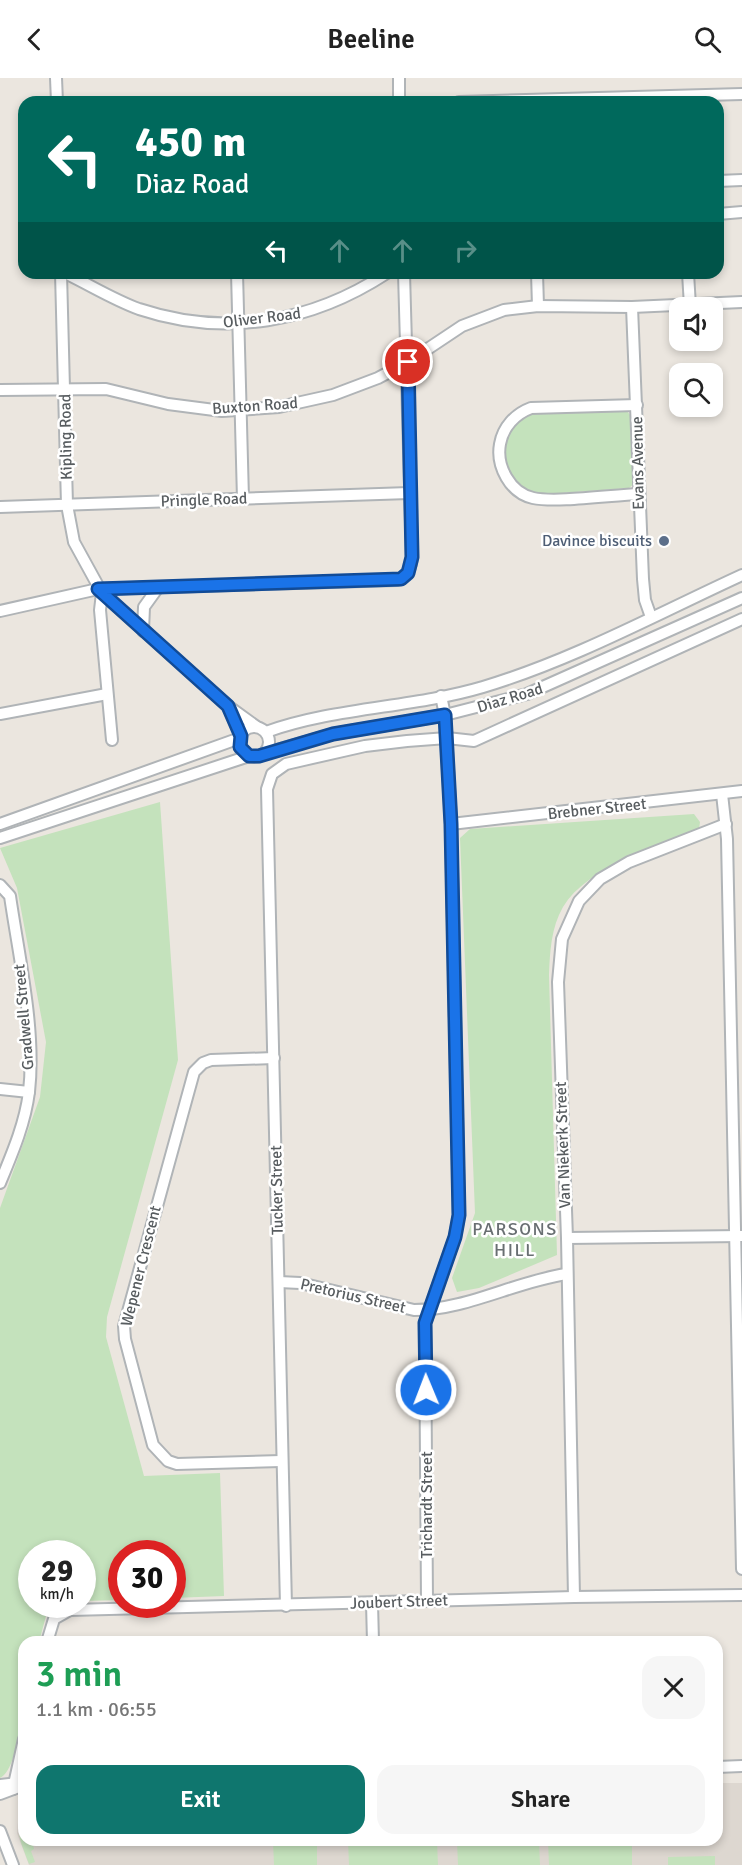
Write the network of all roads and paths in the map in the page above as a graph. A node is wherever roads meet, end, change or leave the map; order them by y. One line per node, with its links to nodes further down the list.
1 (56, 78): 4 (street)
2 (399, 78): 5 (street)
3 (742, 94): 6 (street)
4 (57, 96)
5 (399, 96)
6 (718, 96)
7 (742, 180): 8 (street)
8 (724, 181)
9 (742, 212): 10 (street)
10 (724, 214)
11 (63, 279): 26 (street, Kipling Road)
12 (76, 279): 24 (street, Oliver Road)
13 (237, 279): 24 (street)
14 (377, 279): 24 (street, Oliver Road)
15 (404, 279): 25 (street)
16 (537, 279): 21 (street)
17 (688, 279): 18 (street)
18 (689, 297)
19 (742, 302): 20 (street, Buxton Road)
20 (723, 303)
21 (538, 306): 23 (street, Buxton Road); 25 (street, Buxton Road)
22 (669, 306): 23 (street, Buxton Road)
23 (632, 307): 28 (street, Evans Avenue)
24 (238, 323): 29 (street)
25 (408, 362): 29 (street, Buxton Road); 30 (street)
26 (64, 388): 27 (street, Buxton Road); 29 (street, Buxton Road); 33 (street, Kipling Road)
27 (0, 390)
28 (637, 405): 31 (street, Evans Avenue); 31 (street)
29 (240, 410): 32 (street)
30 (409, 493): 32 (street, Pringle Road); 36 (street)
31 (639, 494): 40 (street, Evans Avenue)
32 (243, 499): 33 (street, Pringle Road)
33 (67, 505): 34 (street, Pringle Road); 37 (street, Kipling Road)
34 (0, 507)
35 (742, 575): 40 (street, Diaz Road)
36 (157, 589): 37 (street); 42 (street)
37 (100, 591): 39 (street); 42 (street, Kipling Road); 43 (street, Kipling Road)
38 (742, 598): 47 (street, Diaz Road)
39 (0, 611)
40 (651, 617): 44 (street, Diaz Road)
41 (742, 619): 51 (street, Diaz Road)
42 (143, 631): 45 (street, Kipling Road)
43 (107, 694): 46 (street); 52 (street, Kipling Road)
44 (441, 696): 47 (street, Trichardt Street); 49 (street, Diaz Road)
45 (228, 706): 48 (street, Kipling Road); 49 (street, Kipling Road)
46 (0, 714)
47 (445, 715): 51 (street, Trichardt Street); 54 (street, Diaz Road)
48 (237, 724): 50 (street, Kipling Road); 53 (street)
49 (261, 730): 50 (street); 54 (street)
50 (240, 737): 53 (street); 55 (street)
51 (447, 738): 56 (street, Diaz Road); 60 (street, Trichardt Street)
52 (112, 740)
53 (219, 746): 59 (street)
54 (263, 754): 55 (street)
55 (249, 756): 62 (street)
56 (272, 774): 64 (street, Tucker Street)
57 (742, 791): 58 (street, Brebner Street)
58 (722, 794): 60 (street, Brebner Street); 61 (street)
59 (0, 824)
60 (451, 824): 72 (street, Trichardt Street)
61 (726, 824): 68 (street); 69 (street, Van Niekerk Street)
62 (0, 838)
63 (1, 885): 66 (street, Gradwell Street)
64 (274, 1058): 71 (street, Tucker Street); 73 (street, Wepener Crescent)
65 (0, 1089): 66 (street)
66 (29, 1092): 67 (street, Gradwell Street)
67 (0, 1183)
68 (738, 1237): 69 (street); 74 (street)
69 (567, 1238): 70 (street, Van Niekerk Street)
70 (566, 1274): 72 (street, Pretorius Street); 76 (street, Van Niekerk Street)
71 (279, 1282): 72 (street, Pretorius Street); 73 (street, Tucker Street)
72 (428, 1310): 77 (street, Trichardt Street)
73 (281, 1461): 79 (street, Tucker Street)
74 (742, 1569)
75 (742, 1595): 76 (street, Joubert Street)
76 (574, 1597): 77 (street, Joubert Street)
77 (427, 1601): 78 (street, Joubert Street)
78 (372, 1603): 79 (street, Joubert Street); 81 (street)
79 (286, 1606): 80 (street, Joubert Street)
80 (48, 1636)
81 (373, 1636)
82 (742, 1766): 83 (street)
83 (723, 1767)
84 (0, 1785): 85 (street)
85 (18, 1785): 86 (street)
86 (0, 1794)
87 (0, 1831): 88 (street)
88 (13, 1865)

